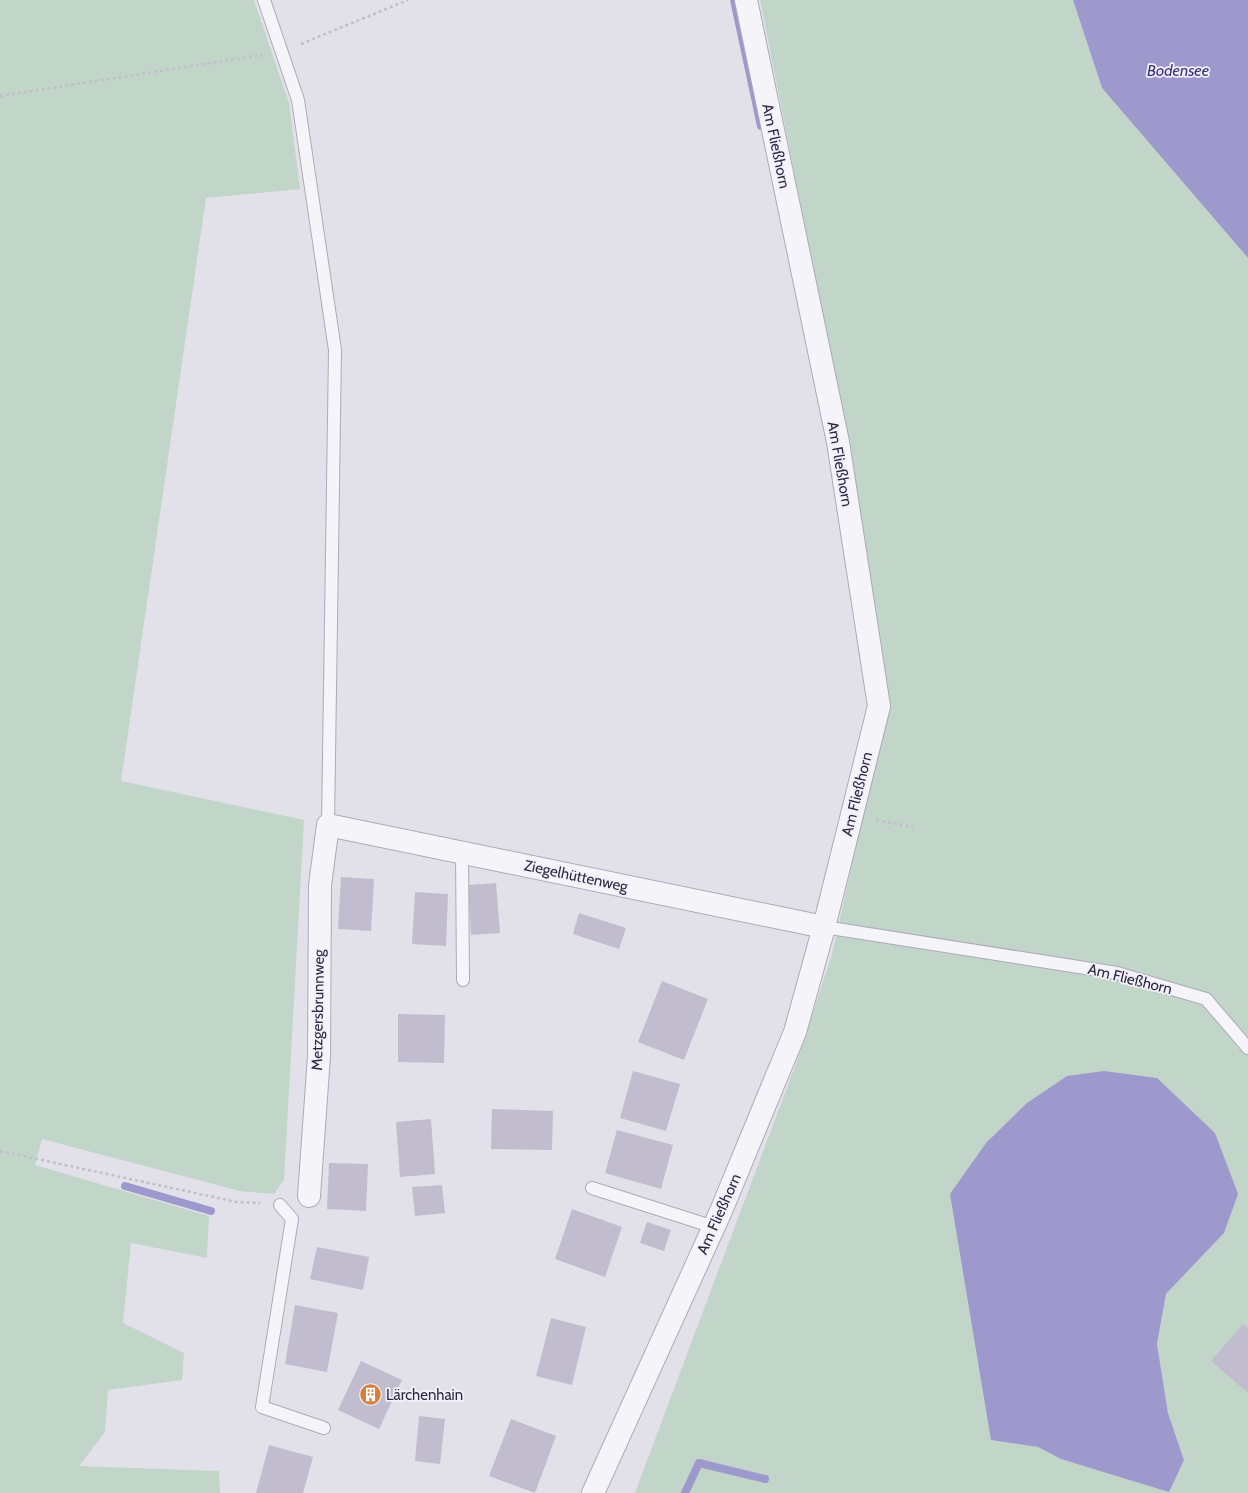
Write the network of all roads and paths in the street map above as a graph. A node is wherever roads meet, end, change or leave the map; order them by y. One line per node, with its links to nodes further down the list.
1 (264, 0): 4 (lane)
2 (408, 0): 4 (path)
3 (746, 0): 6 (street, Am Fließhorn)
4 (282, 52): 5 (path); 7 (lane)
5 (0, 96)
6 (852, 816): 8 (path); 10 (street, Am Fließhorn)
7 (328, 824): 9 (street, Ziegelhüttenweg); 15 (street, Metzgersbrunnweg)
8 (913, 827)
9 (462, 852): 10 (street, Ziegelhüttenweg); 11 (lane)
10 (824, 927): 12 (lane, Am Fließhorn); 17 (street, Am Fließhorn)
11 (463, 980)
12 (1248, 1048)
13 (0, 1151): 16 (path)
14 (592, 1188): 17 (lane)
15 (309, 1196)
16 (280, 1205): 18 (lane)
17 (714, 1227): 19 (street, Am Fließhorn)
18 (324, 1428)
19 (593, 1493)

